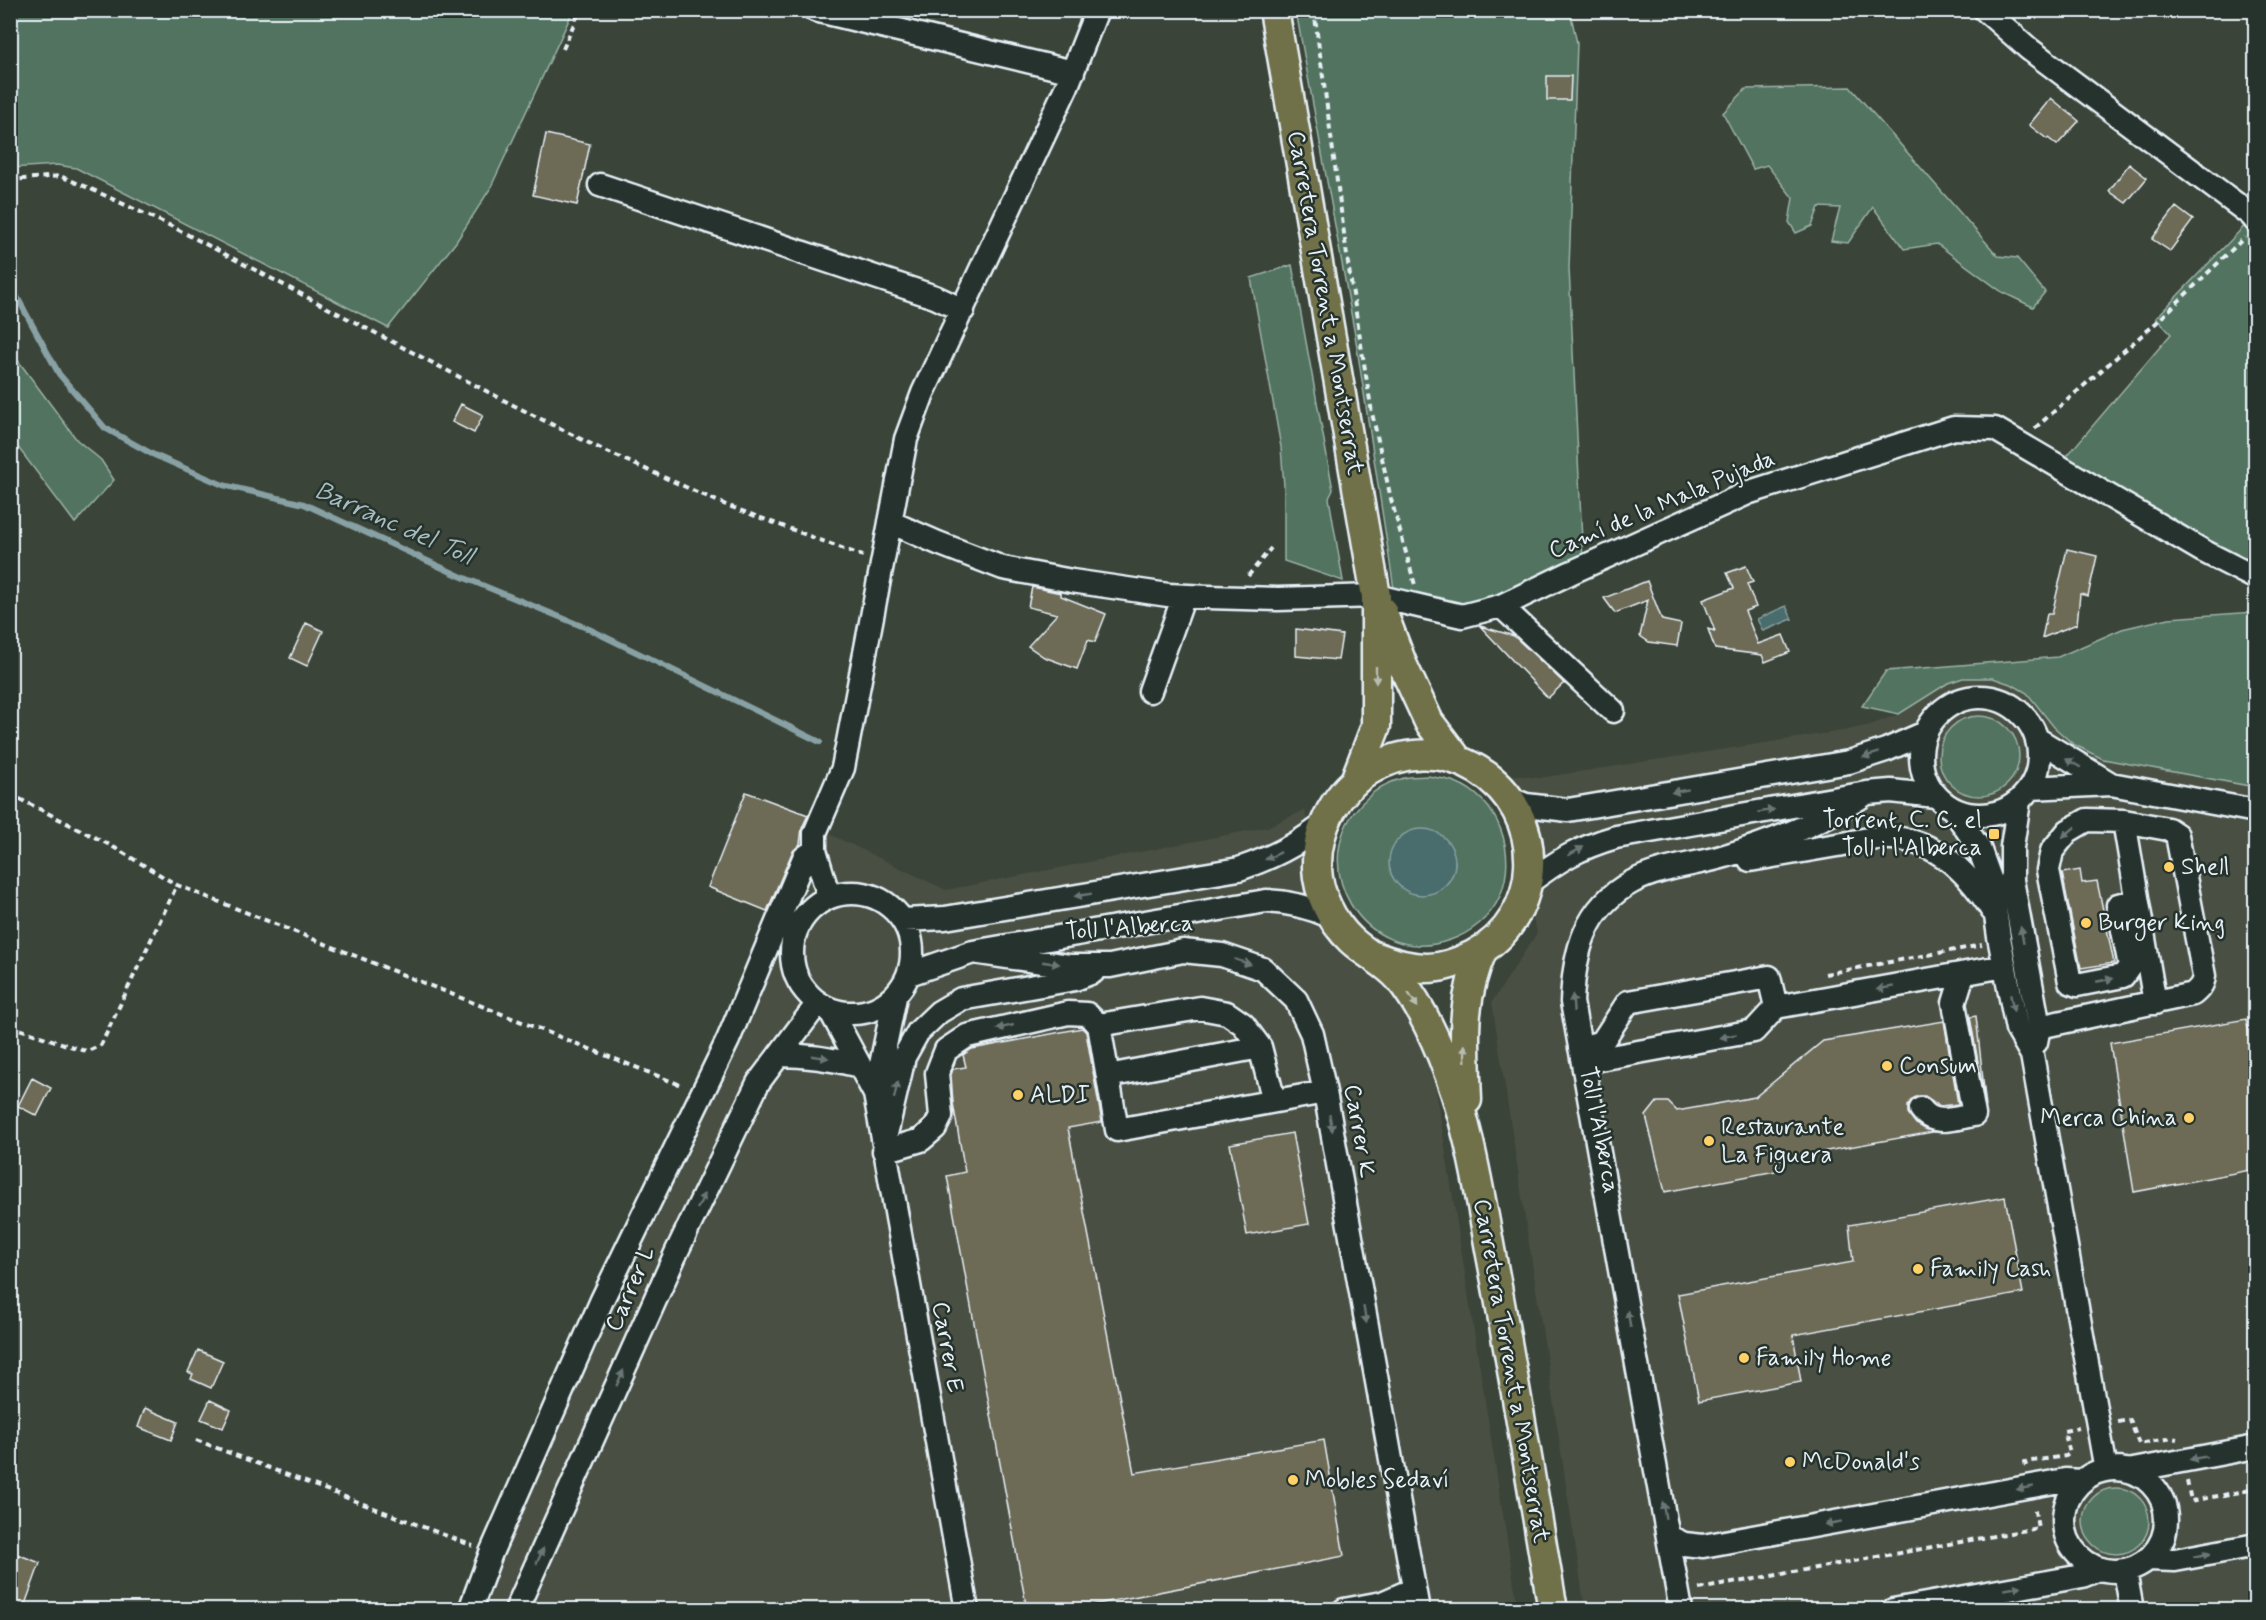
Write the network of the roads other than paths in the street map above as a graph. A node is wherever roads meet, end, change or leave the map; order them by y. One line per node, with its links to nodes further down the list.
1 (815, 10): 5 (street)
2 (1097, 10): 5 (street)
3 (1274, 10): 12 (main road, Carretera Torrent a Montserrat)
4 (1985, 10): 7 (street)
5 (1073, 72): 8 (street)
6 (600, 185): 8 (street)
7 (2251, 228)
8 (963, 310): 9 (street)
9 (890, 522): 11 (street, Camí de la Mala Pujada); 30 (street)
10 (2256, 578): 13 (street, Camí de la Mala Pujada)
11 (1184, 596): 12 (street, Camí de la Mala Pujada); 14 (street)
12 (1376, 596): 13 (street, Camí de la Mala Pujada); 18 (main road); 19 (main road, one-way to 19)
13 (1501, 606): 15 (street)
14 (1150, 692)
15 (1613, 711)
16 (1925, 733): 17 (street); 24 (street, one-way to 24); 25 (street)
17 (2037, 739): 20 (street, one-way to 17); 22 (street)
18 (1458, 760): 19 (main road); 24 (main road)
19 (1356, 778): 28 (main road)
20 (2111, 784): 22 (street); 23 (street)
21 (1866, 793): 25 (street); 31 (street); 32 (street, one-way to 21)
22 (2025, 794): 25 (street); 52 (street, one-way to 22)
23 (2176, 796): 26 (street); 29 (street)
24 (1510, 799): 32 (main road)
25 (1944, 803): 35 (street)
26 (2256, 811)
27 (2124, 821): 29 (street); 34 (street); 34 (street, one-way to 34)
28 (1323, 825): 36 (main road); 37 (street, one-way to 37)
29 (2170, 830): 48 (street)
30 (815, 850): 33 (street); 75 (street)
31 (1704, 862): 35 (street); 56 (street, one-way to 31)
32 (1528, 883): 38 (main road)
33 (829, 897): 37 (street); 49 (street)
34 (2138, 902): 48 (street)
35 (1995, 915): 42 (street)
36 (1332, 917): 39 (street); 40 (main road)
37 (904, 920): 43 (street)
38 (1483, 949): 40 (main road); 63 (main road, one-way to 38)
39 (973, 952): 41 (street, Carrer K, one-way to 41); 43 (street)
40 (1374, 956): 63 (main road, one-way to 63)
41 (1110, 966): 59 (street, Carrer K, one-way to 59); 64 (street, one-way to 41)
42 (2005, 966): 44 (street); 54 (street, one-way to 54)
43 (909, 974): 46 (street)
44 (1963, 974): 45 (street); 47 (street)
45 (1927, 981): 47 (street); 50 (street, one-way to 50)
46 (895, 997): 49 (street); 60 (street)
47 (1954, 1003): 62 (street)
48 (2155, 1003): 52 (street)
49 (824, 1006): 55 (street, Carrer L); 57 (street)
50 (1776, 1007): 56 (street, one-way to 56); 56 (street)
51 (1099, 1025): 53 (street); 58 (street); 64 (street, one-way to 64)
52 (2039, 1027): 54 (street)
53 (1260, 1047): 58 (street); 61 (street)
54 (2032, 1054): 66 (street)
55 (779, 1055): 57 (street, one-way to 57); 76 (street, Carrer L, one-way to 55)
56 (1582, 1055): 69 (street, one-way to 56)
57 (860, 1066): 60 (street)
58 (1108, 1076): 61 (street)
59 (1325, 1092): 61 (street); 74 (street, Carrer K, one-way to 74)
60 (875, 1094): 64 (street, Carrer E)
61 (1274, 1101)
62 (1921, 1109)
63 (1468, 1133): 79 (main road, Carretera Torrent a Montserrat)
64 (883, 1149): 77 (street, Carrer E)
65 (2256, 1447): 67 (street, one-way to 67)
66 (2106, 1470): 67 (street); 68 (street)
67 (2128, 1471): 71 (street)
68 (2082, 1481): 69 (street, one-way to 69); 72 (street)
69 (1669, 1537): 80 (street)
70 (2256, 1545): 71 (street, one-way to 70)
71 (2149, 1559): 73 (street)
72 (2099, 1569): 73 (street); 81 (street, one-way to 72)
73 (2125, 1571): 82 (street)
74 (1416, 1599): 78 (street)
75 (470, 1610)
76 (516, 1610)
77 (968, 1610)
78 (1344, 1610)
79 (1553, 1610)
80 (1681, 1610)
81 (1893, 1610)
82 (2132, 1610)

